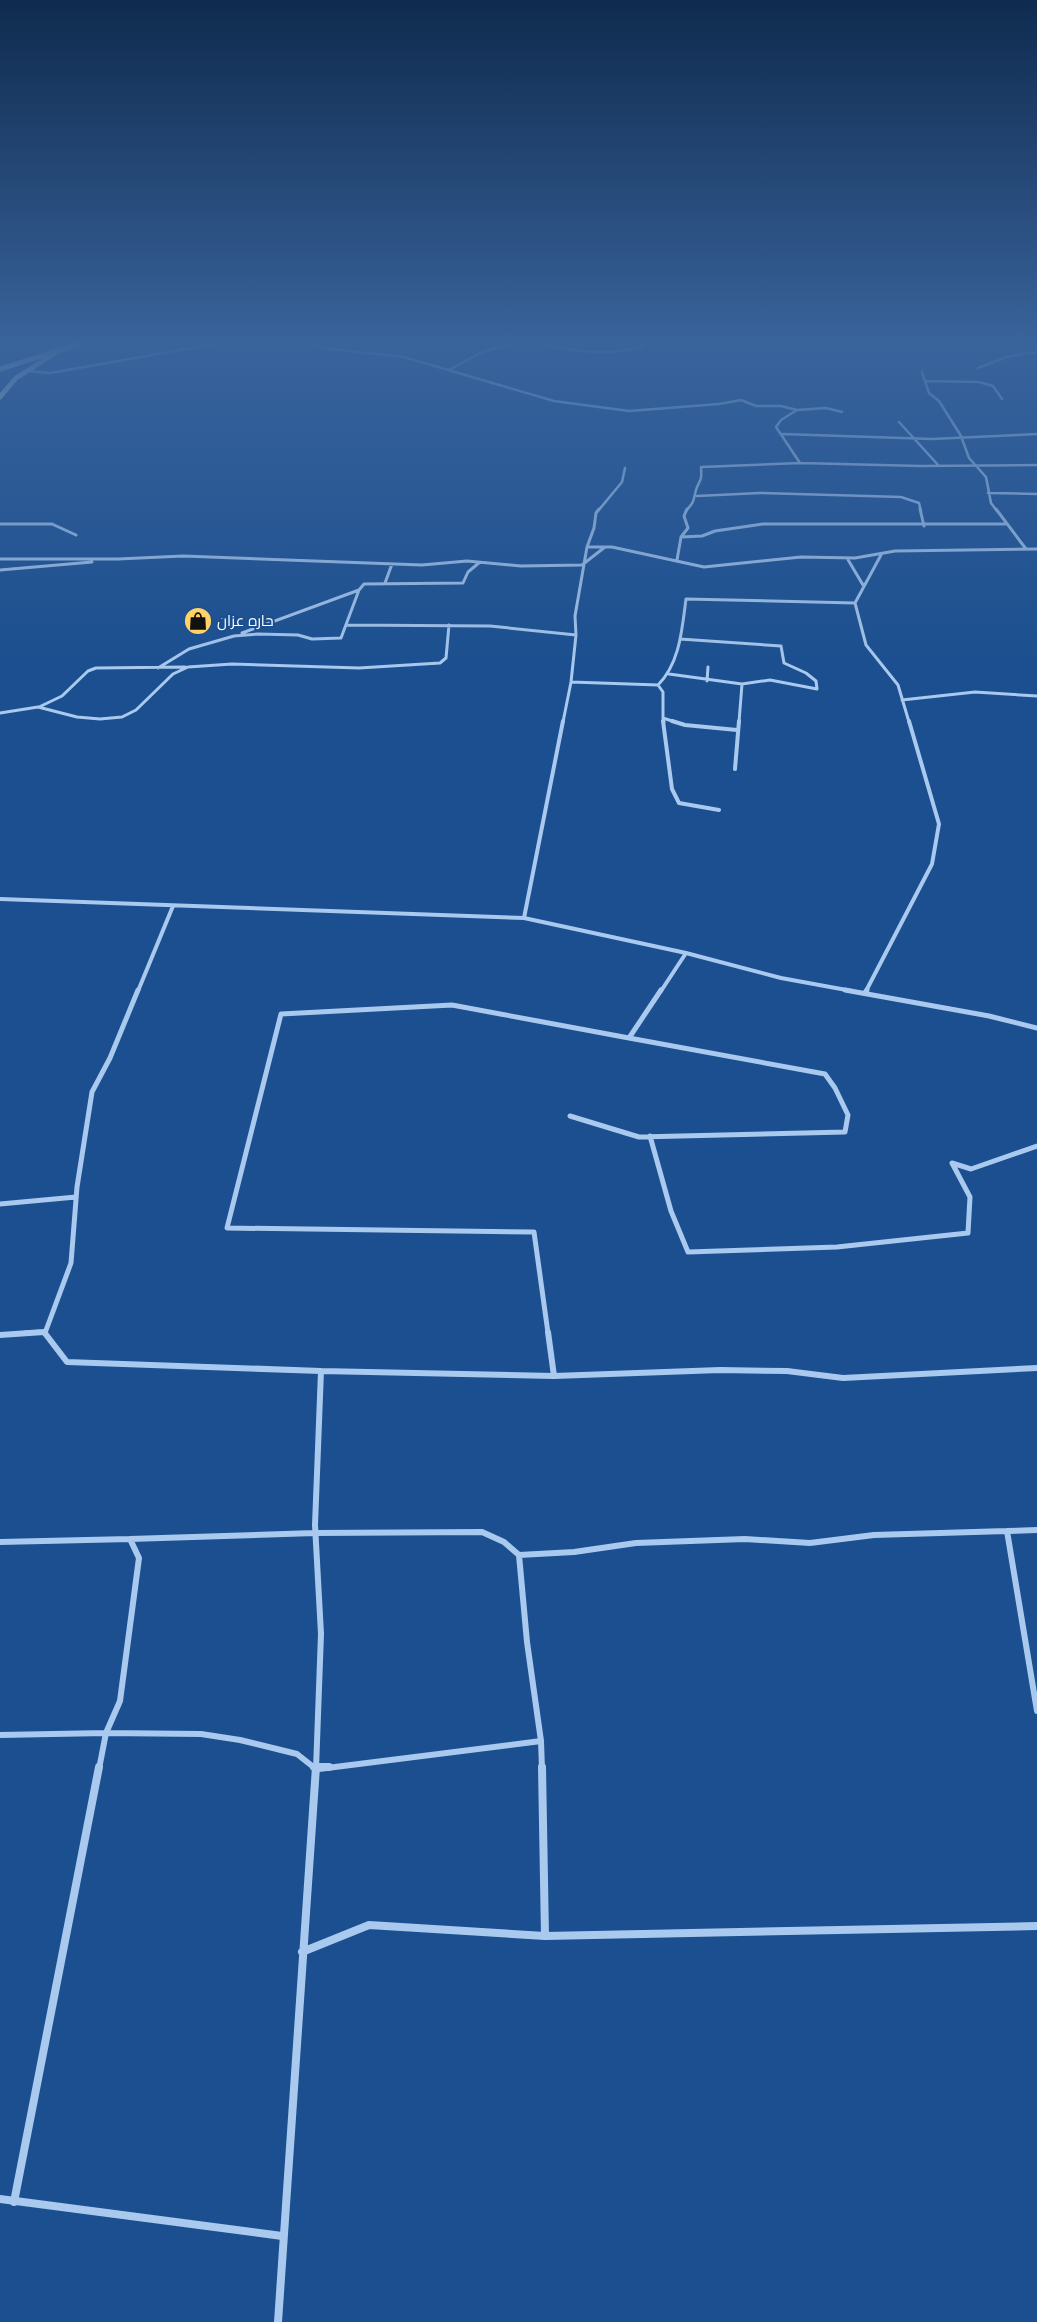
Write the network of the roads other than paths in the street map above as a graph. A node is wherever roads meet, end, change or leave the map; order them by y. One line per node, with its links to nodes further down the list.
1 (795, 452): 4 (street)
2 (927, 452): 7 (street)
3 (967, 452): 5 (street)
4 (800, 464): 7 (street); 11 (street)
5 (974, 464): 6 (street); 7 (street); 9 (street)
6 (1037, 465)
7 (939, 466)
8 (625, 468): 17 (street)
9 (988, 493): 10 (street); 13 (street)
10 (1037, 494)
11 (697, 496): 14 (street); 16 (street)
12 (0, 524): 15 (street)
13 (1007, 524): 14 (street); 19 (street)
14 (924, 526): 16 (street)
15 (76, 535)
16 (681, 537): 25 (street)
17 (586, 547): 18 (street); 28 (street)
18 (605, 547): 25 (street); 28 (street)
19 (1026, 549): 20 (street); 21 (street)
20 (1037, 549)
21 (880, 555): 22 (street); 31 (street)
22 (847, 558): 25 (street); 31 (street)
23 (0, 559): 24 (street)
24 (118, 559): 27 (street); 29 (street)
25 (677, 560)
26 (481, 562): 27 (street); 28 (street); 30 (street)
27 (392, 564): 30 (street)
28 (582, 565): 36 (street)
29 (0, 570)
30 (385, 583): 32 (street)
31 (863, 586): 33 (street)
32 (359, 590): 34 (street); 37 (street)
33 (855, 603): 38 (street); 48 (street)
34 (346, 625): 35 (street); 37 (street)
35 (449, 625): 36 (street); 39 (street)
36 (576, 635): 44 (street)
37 (234, 636): 41 (street)
38 (680, 639): 42 (street); 45 (street)
39 (188, 667): 41 (street); 49 (street)
40 (708, 667): 43 (street)
41 (158, 668): 49 (street)
42 (669, 674): 43 (street); 46 (street)
43 (707, 681): 45 (street)
44 (572, 682): 46 (street); 57 (street)
45 (742, 684): 52 (street)
46 (658, 685): 51 (street)
47 (1037, 696): 48 (street)
48 (902, 700): 59 (street)
49 (38, 707): 50 (street)
50 (0, 713)
51 (663, 718): 52 (street); 54 (street)
52 (737, 730): 53 (street)
53 (735, 770)
54 (719, 810)
55 (0, 899): 56 (street)
56 (173, 906): 57 (street); 65 (street)
57 (524, 918): 58 (street)
58 (686, 952): 59 (street); 61 (street)
59 (865, 993): 60 (street)
60 (1037, 1028)
61 (630, 1038): 63 (street); 71 (street)
62 (570, 1116): 63 (street)
63 (650, 1136): 64 (street)
64 (1037, 1146)
65 (76, 1197): 66 (street); 67 (street)
66 (0, 1204)
67 (44, 1332): 68 (street); 70 (street)
68 (0, 1335)
69 (1037, 1368): 71 (street)
70 (321, 1372): 71 (street); 74 (street)
71 (554, 1376)
72 (1037, 1530): 73 (street)
73 (1007, 1531): 77 (street); 78 (street)
74 (316, 1533): 75 (street); 77 (street); 82 (street)
75 (130, 1539): 76 (street); 79 (street)
76 (0, 1542)
77 (519, 1555): 81 (street)
78 (1037, 1711)
79 (106, 1733): 80 (street); 82 (street); 87 (street)
80 (0, 1735)
81 (540, 1741): 82 (street); 84 (street)
82 (316, 1769): 85 (street)
83 (1037, 1926): 84 (street)
84 (545, 1936): 85 (street)
85 (302, 1952): 88 (street)
86 (0, 2199): 87 (street)
87 (14, 2202): 88 (street)
88 (282, 2236): 89 (street)
89 (278, 2322)

